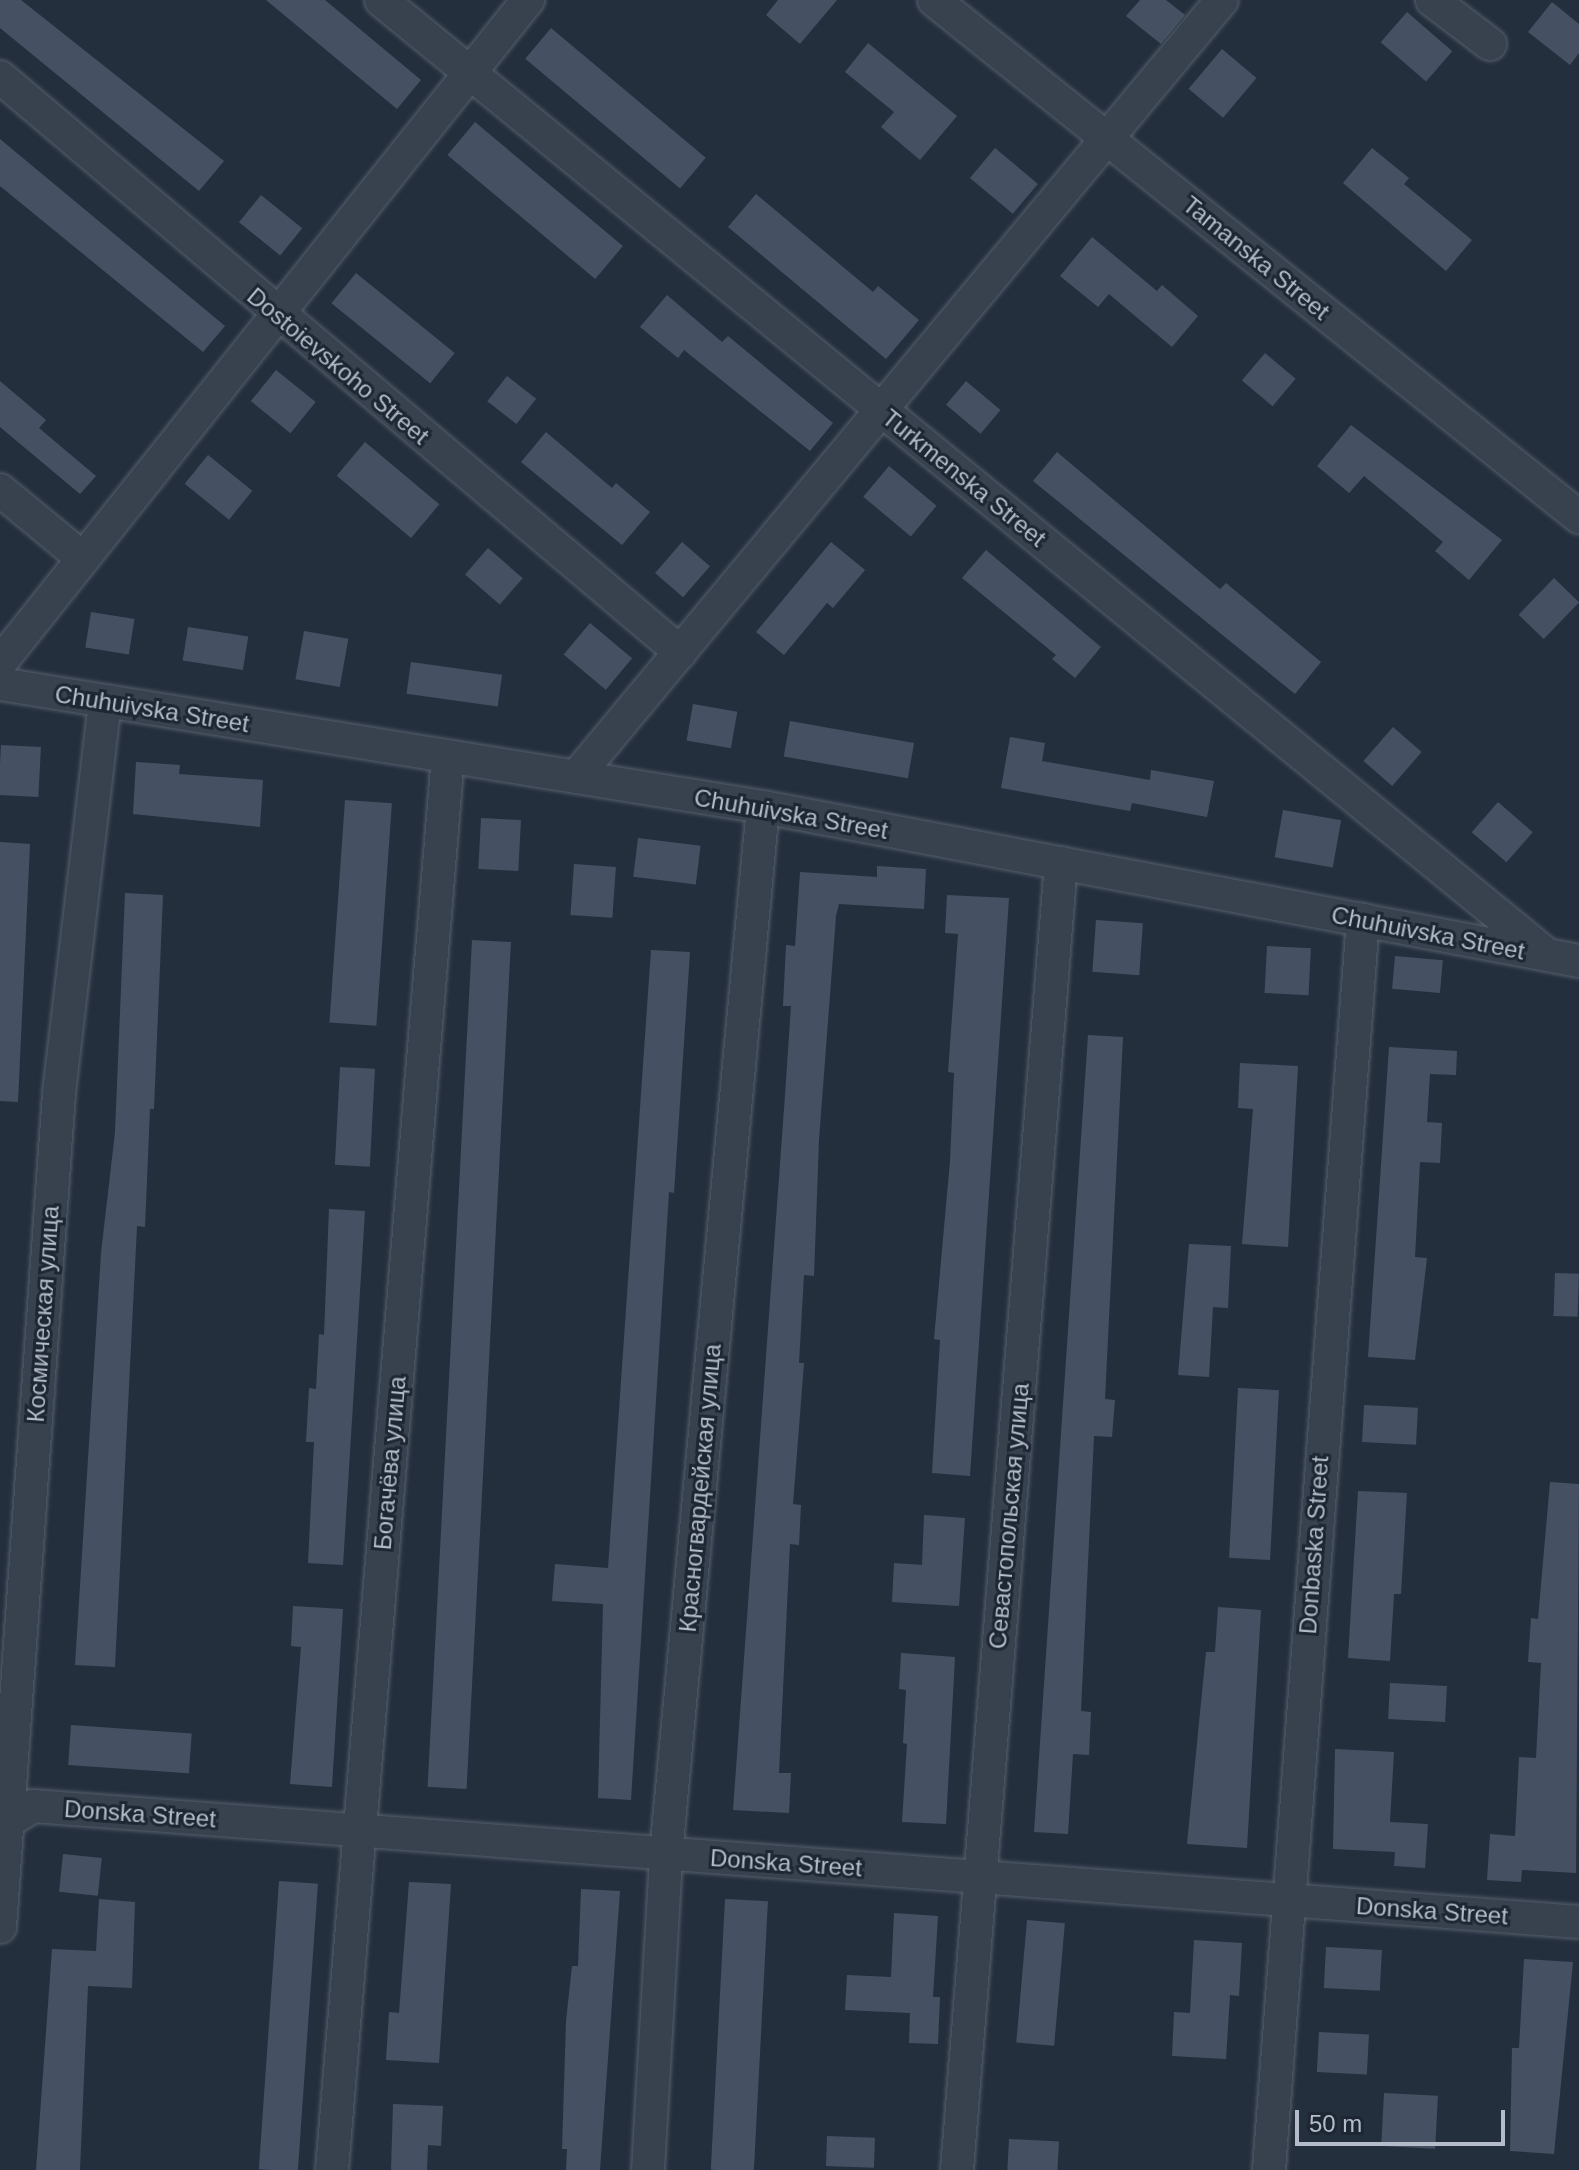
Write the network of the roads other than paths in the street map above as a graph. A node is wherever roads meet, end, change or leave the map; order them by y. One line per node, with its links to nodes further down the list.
1 (381, 0): 7 (street, Turkmenska Street)
2 (528, 0): 7 (street)
3 (934, 0): 9 (street, Tamanska Street)
4 (1222, 0): 9 (street)
5 (1432, 0): 6 (street)
6 (1490, 44)
7 (469, 72): 10 (street); 11 (street, Turkmenska Street)
8 (0, 77): 10 (street, Dostoievskoho Street)
9 (1104, 136): 11 (street); 13 (street, Tamanska Street)
10 (277, 315): 14 (street); 15 (street, Dostoievskoho Street)
11 (880, 409): 15 (street); 24 (street, Turkmenska Street)
12 (0, 490): 14 (street)
13 (1579, 517)
14 (81, 557): 16 (street)
15 (680, 652): 20 (street)
16 (0, 663)
17 (0, 684): 18 (street, Chuhuivska Street)
18 (105, 702): 19 (street, Chuhuivska Street); 26 (street, Космическая улица)
19 (448, 757): 20 (street, Chuhuivska Street); 27 (street, Богачёва улица)
20 (576, 777): 21 (street, Chuhuivska Street)
21 (763, 807): 22 (street, Chuhuivska Street); 28 (street, Красногвардейская улица)
22 (1061, 863): 23 (street, Chuhuivska Street); 29 (street, Севастопольская улица)
23 (1363, 920): 24 (street, Chuhuivska Street); 30 (street, Donbaska Street)
24 (1547, 955): 25 (street, Chuhuivska Street)
25 (1579, 961)
26 (3, 1826): 27 (street, Donska Street); 32 (street, Космическая улица)
27 (360, 1831): 28 (street, Donska Street); 33 (street, Богачёва улица)
28 (666, 1854): 29 (street, Donska Street); 34 (street, Красногвардейская улица)
29 (980, 1877): 30 (street, Donska Street); 35 (street, Севастопольская улица)
30 (1287, 1900): 31 (street, Donska Street); 36 (street, Donbaska Street)
31 (1579, 1922)
32 (0, 1927)
33 (332, 2170)
34 (648, 2170)
35 (957, 2170)
36 (1269, 2170)

